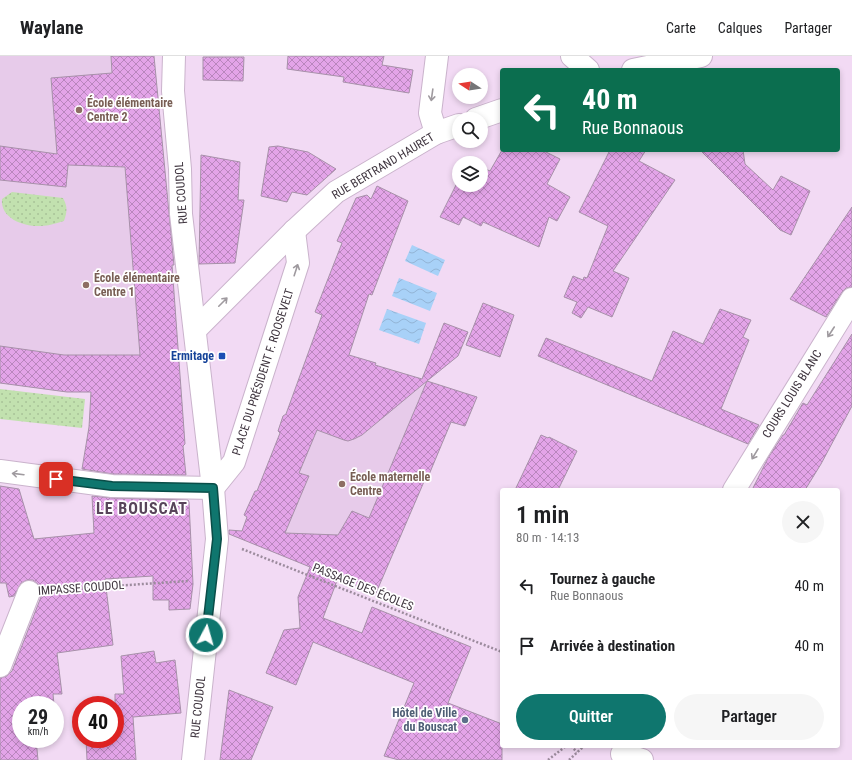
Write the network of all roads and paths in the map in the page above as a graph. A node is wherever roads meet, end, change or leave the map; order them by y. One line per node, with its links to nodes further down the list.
1 (174, 56): 13 (street, RUE COUDOL)
2 (437, 56): 10 (street, one-way to 10)
3 (572, 56): 5 (street)
4 (702, 56): 6 (street)
5 (586, 68)
6 (643, 68)
7 (500, 111): 8 (street)
8 (488, 115)
9 (452, 127): 10 (street, RUE BERTRAND HAURET)
10 (436, 133): 11 (street, RUE BERTRAND HAURET)
11 (294, 231): 13 (street, one-way to 11); 15 (street, PLACE DU PRÉSIDENT F. ROOSEVELT, one-way to 11)
12 (852, 299): 16 (street, COURS LOUIS BLANC, one-way to 16)
13 (195, 330): 15 (street)
14 (0, 471): 15 (street, one-way to 14)
15 (213, 488): 17 (street, RUE COUDOL)
16 (735, 488)
17 (217, 539): 18 (street, RUE COUDOL); 20 (path, PASSAGE DES ÉCOLES)
18 (212, 580): 19 (path, IMPASSE COUDOL); 26 (street, RUE COUDOL)
19 (29, 592): 21 (street, IMPASSE COUDOL)
20 (500, 651)
21 (0, 666)
22 (563, 748): 27 (path)
23 (573, 748): 25 (path)
24 (582, 748): 25 (path)
25 (578, 752): 28 (path)
26 (193, 760)
27 (548, 760)
28 (569, 760)

